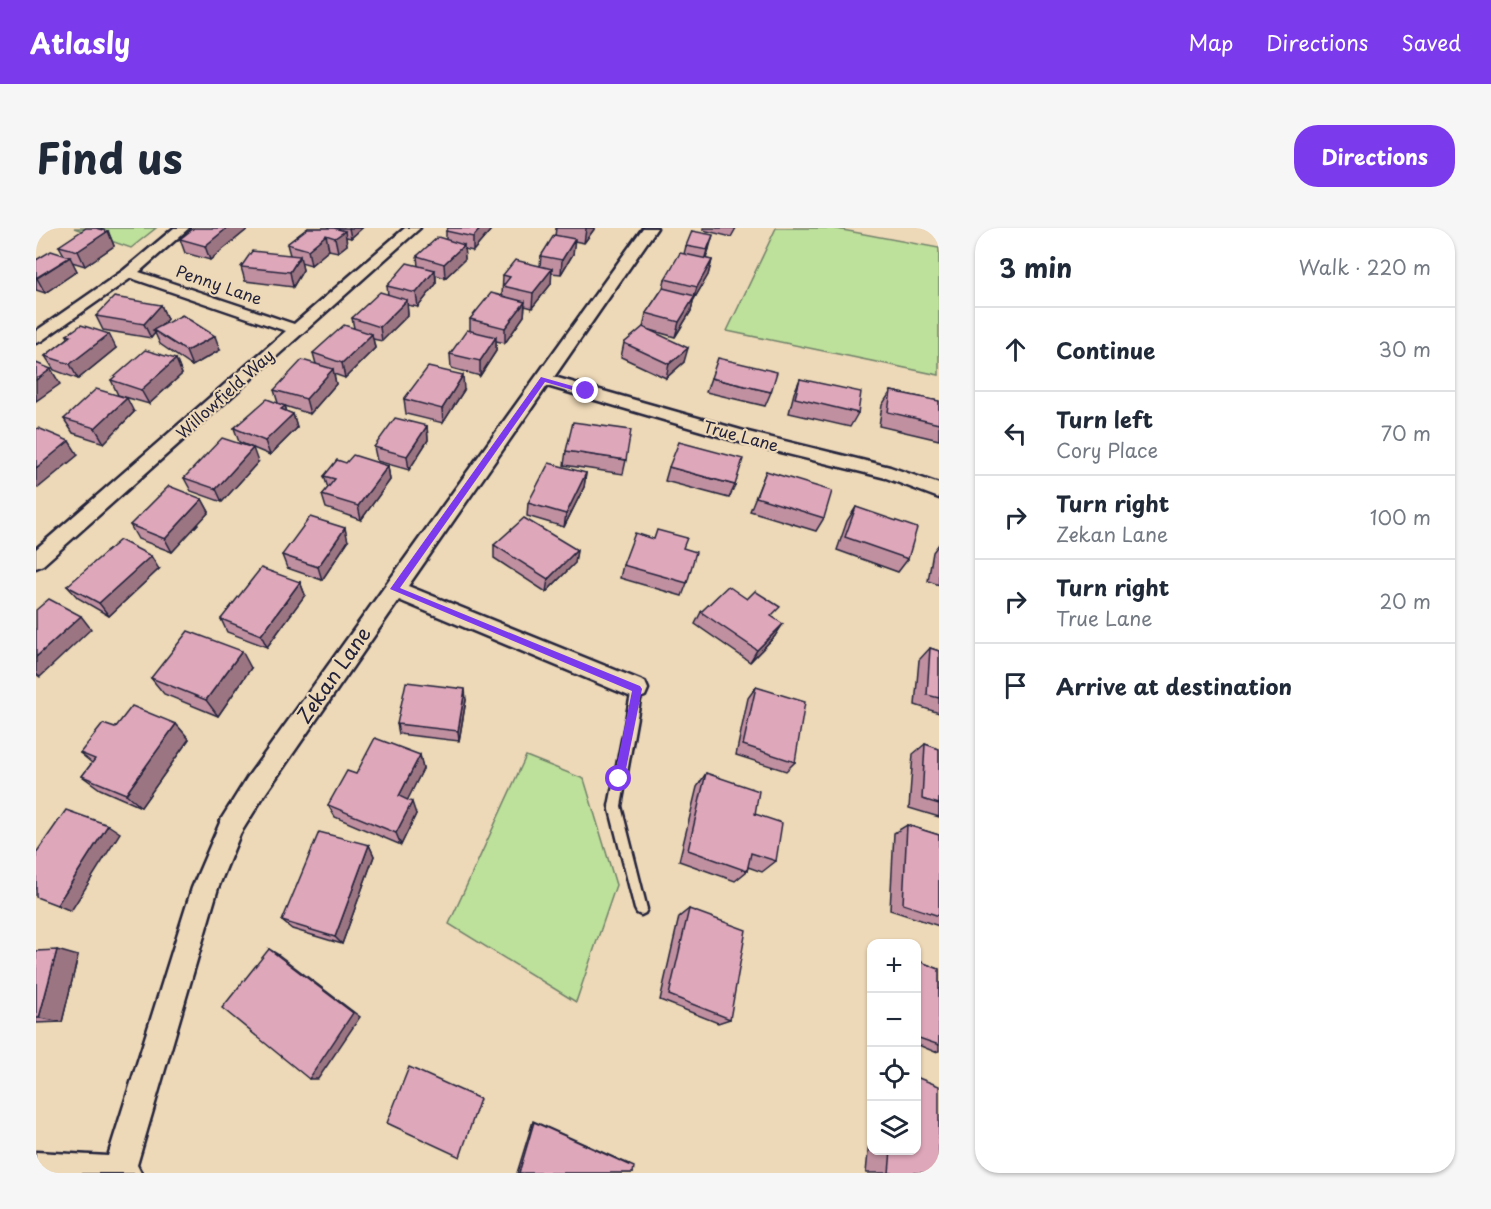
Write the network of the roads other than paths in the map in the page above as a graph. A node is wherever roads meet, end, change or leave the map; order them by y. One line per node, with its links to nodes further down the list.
1 (182, 228): 4 (street)
2 (413, 228): 5 (street, Willowfield Way)
3 (650, 228): 7 (street, Zekan Lane)
4 (129, 273): 5 (street, Penny Lane); 6 (street)
5 (297, 330): 9 (street, Willowfield Way)
6 (36, 338)
7 (543, 379): 8 (street, True Lane); 10 (street, Zekan Lane)
8 (939, 491)
9 (36, 560)
10 (394, 589): 11 (street); 14 (street, Zekan Lane)
11 (637, 689): 12 (lane)
12 (641, 909)
13 (36, 1168): 14 (street)
14 (119, 1173): 15 (street)
15 (125, 1173)

